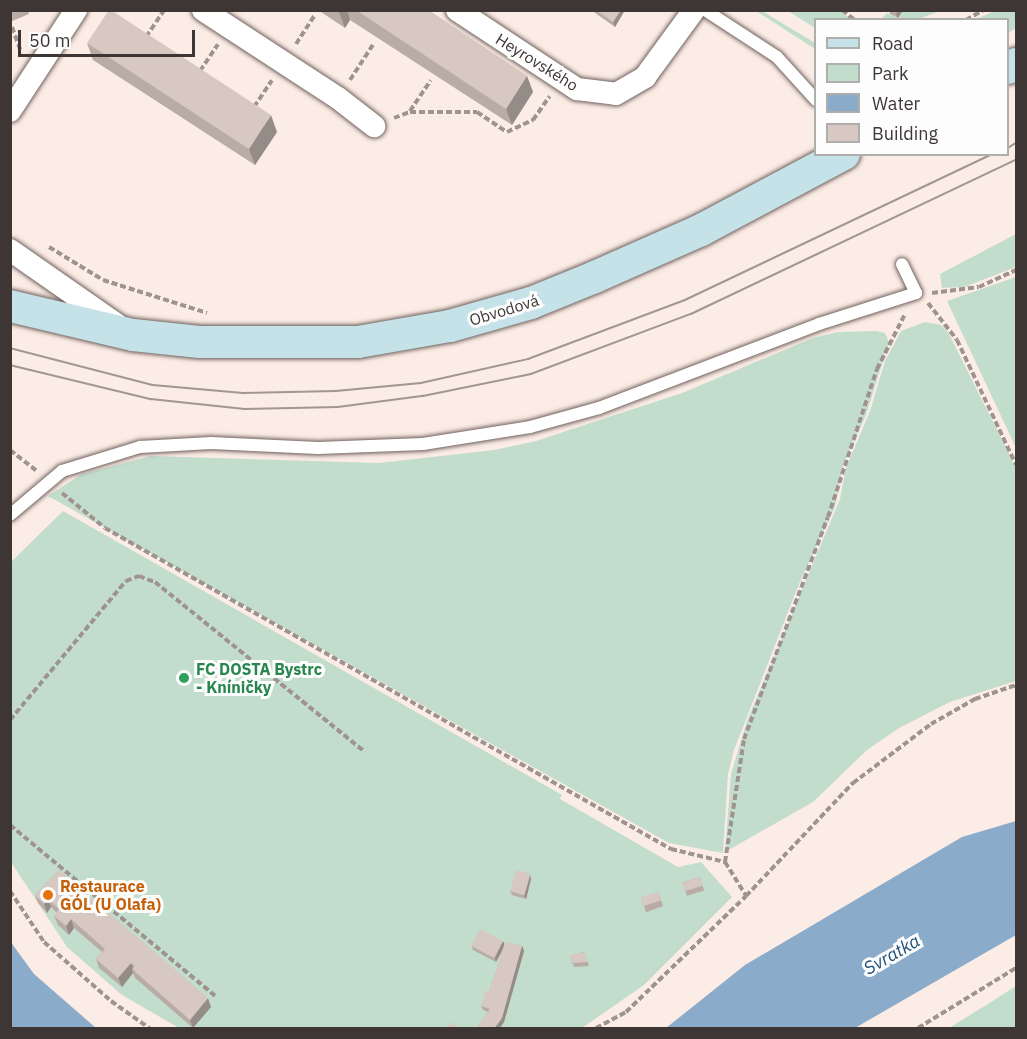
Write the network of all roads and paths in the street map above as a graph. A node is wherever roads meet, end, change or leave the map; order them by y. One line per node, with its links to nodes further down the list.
1 (76, 10): 21 (street)
2 (164, 10): 10 (path)
3 (203, 10): 18 (street)
4 (457, 10): 16 (street, Heyrovského)
5 (694, 10): 16 (street, Heyrovského)
6 (705, 10): 19 (lane)
7 (983, 10): 9 (path)
8 (315, 15): 13 (path)
9 (969, 18)
10 (146, 37)
11 (220, 40): 14 (path)
12 (374, 43): 18 (path)
13 (294, 47)
14 (200, 71)
15 (275, 76): 20 (path)
16 (562, 79): 22 (path)
17 (431, 80): 22 (path)
18 (338, 98): 23 (street)
19 (814, 98)
20 (254, 107)
21 (10, 111)
22 (410, 112): 23 (path)
23 (374, 126)
24 (840, 156): 32 (main road, Obvodová)
25 (38, 240): 31 (path)
26 (10, 250): 32 (street, Obvodová)
27 (902, 264): 29 (lane)
28 (1017, 270): 29 (path)
29 (916, 292): 34 (path); 35 (lane); 41 (path)
30 (10, 306): 32 (main road, Obvodová)
31 (212, 315)
32 (133, 335)
33 (10, 450): 35 (path)
34 (1017, 465)
35 (49, 481): 36 (lane); 41 (path)
36 (10, 515)
37 (1017, 686): 43 (path)
38 (10, 720): 39 (path)
39 (364, 752)
40 (10, 825): 45 (path)
41 (724, 862): 43 (path)
42 (10, 891): 46 (path)
43 (746, 896): 47 (path)
44 (1017, 968): 48 (path)
45 (215, 996)
46 (149, 1029)
47 (596, 1029)
48 (918, 1029)

